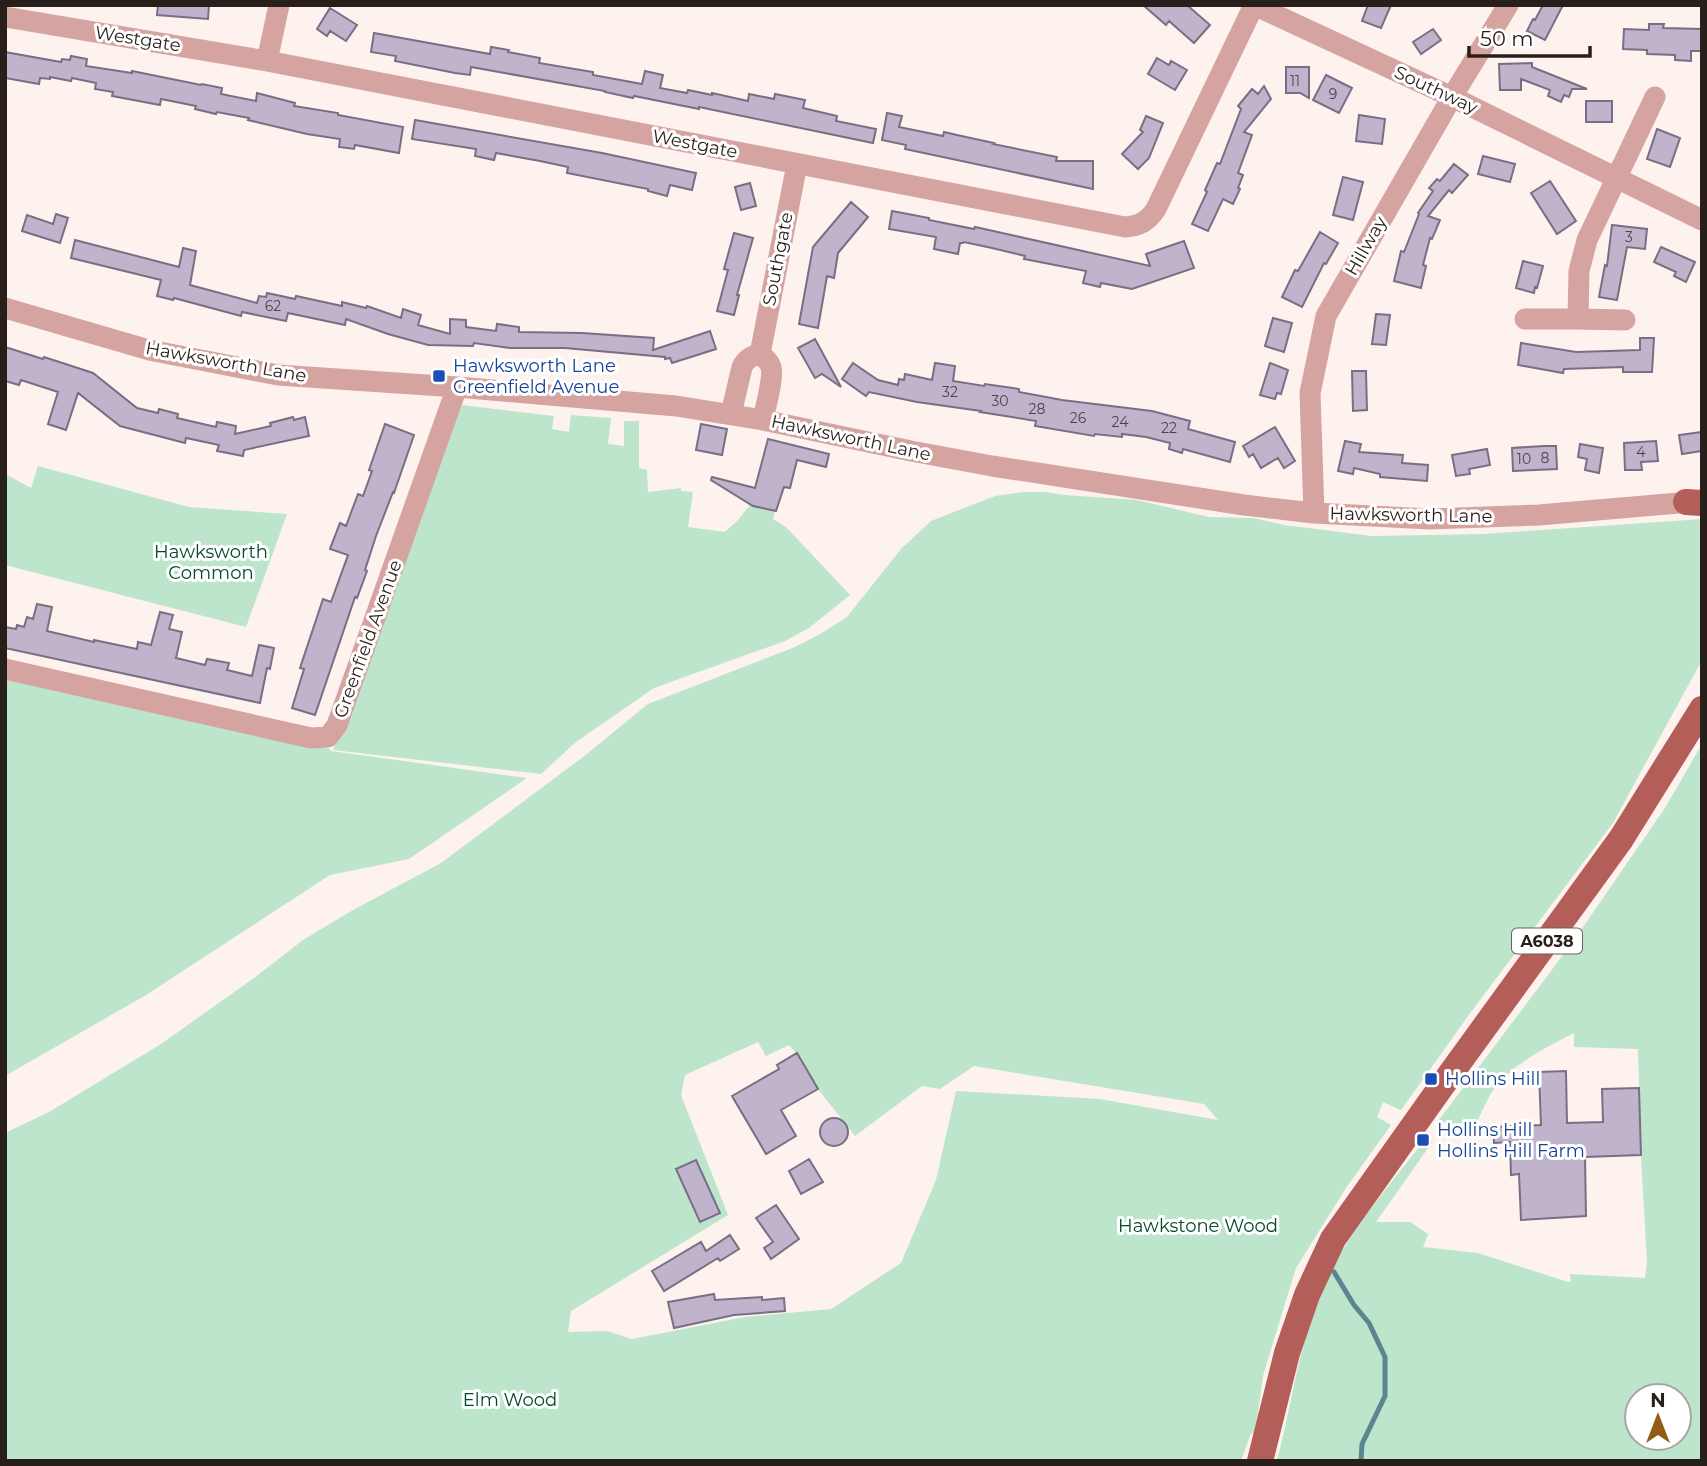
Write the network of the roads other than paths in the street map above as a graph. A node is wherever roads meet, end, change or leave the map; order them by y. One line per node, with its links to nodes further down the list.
1 (279, 5): 5 (street)
2 (1254, 5): 6 (street, Southway); 8 (street, Westgate)
3 (1508, 5): 6 (street, Hillway)
4 (5, 17): 5 (street, Westgate)
5 (267, 61): 8 (street, Westgate)
6 (1452, 97): 9 (street, Southway); 20 (street, Hillway)
7 (1656, 97): 9 (street)
8 (797, 164): 15 (street, Southgate)
9 (1616, 177): 10 (street, Southway); 13 (street)
10 (1702, 220)
11 (5, 307): 16 (street, Hawksworth Lane)
12 (1525, 319): 13 (street)
13 (1578, 319): 14 (street)
14 (1625, 320)
15 (760, 354): 17 (street, Southgate); 18 (street, Southgate)
16 (457, 387): 17 (street, Hawksworth Lane); 21 (street, Greenfield Avenue)
17 (731, 414): 18 (street, Hawksworth Lane)
18 (763, 420): 20 (street, Hawksworth Lane)
19 (1697, 502): 20 (street, Hawksworth Lane)
20 (1314, 513)
21 (5, 669)
22 (1702, 709): 23 (main road, A6038)
23 (1260, 1461)

